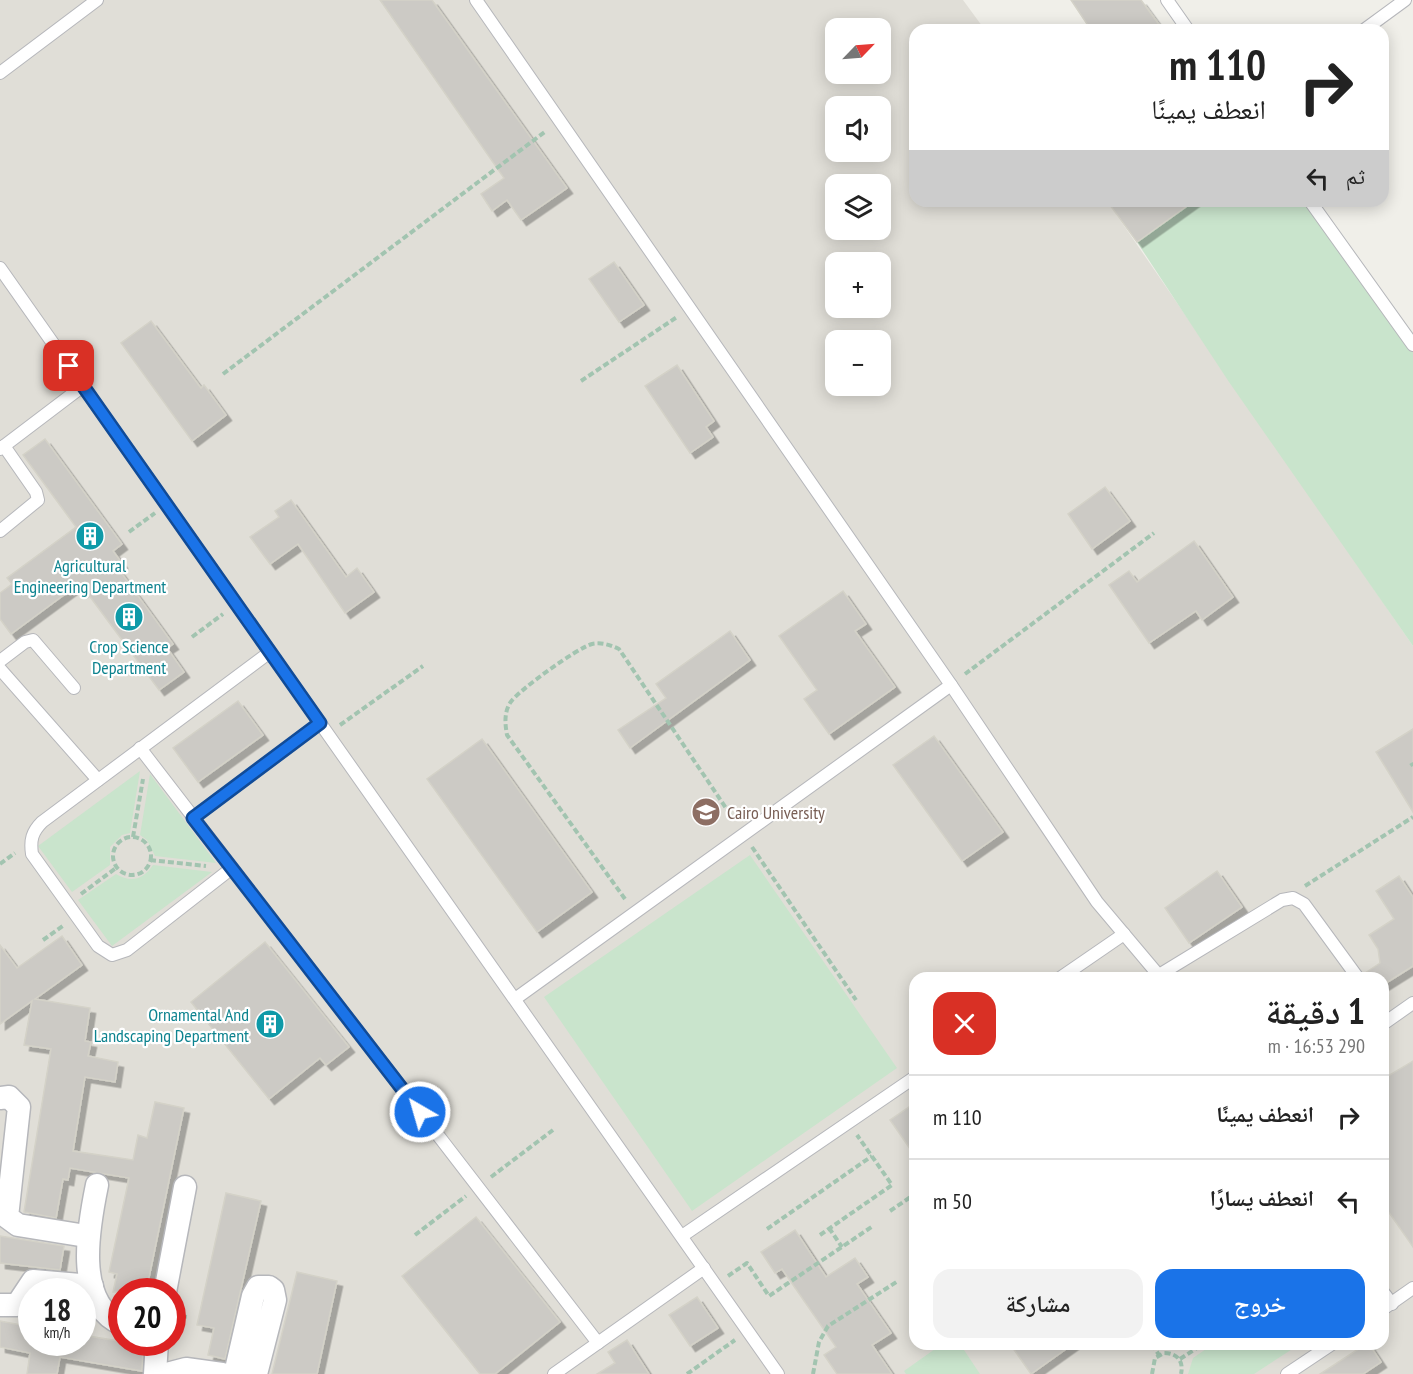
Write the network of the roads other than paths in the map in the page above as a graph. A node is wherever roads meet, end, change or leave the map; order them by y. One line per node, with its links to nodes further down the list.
1 (97, 0): 7 (lane)
2 (476, 0): 17 (lane)
3 (1167, 0): 5 (lane)
4 (1405, 0): 6 (lane)
5 (1184, 24)
6 (1372, 24)
7 (0, 73)
8 (1314, 207): 10 (lane)
9 (0, 268): 11 (lane)
10 (1413, 345)
11 (83, 386): 12 (lane); 14 (lane)
12 (2, 447): 13 (lane)
13 (0, 531)
14 (270, 652): 19 (lane); 20 (lane)
15 (0, 661): 18 (lane)
16 (0, 669): 21 (lane)
17 (951, 685): 24 (lane); 29 (lane)
18 (74, 688)
19 (324, 728): 22 (lane); 29 (lane)
20 (143, 752): 21 (lane); 22 (lane)
21 (98, 780): 23 (lane)
22 (193, 818): 23 (lane)
23 (232, 868): 47 (lane)
24 (1124, 934): 25 (lane); 26 (lane)
25 (1069, 972)
26 (1156, 972)
27 (1168, 972): 28 (lane)
28 (1354, 972)
29 (515, 999): 37 (lane)
30 (1413, 1003): 31 (lane)
31 (1389, 1018)
32 (909, 1081): 37 (lane)
33 (0, 1098): 36 (street)
34 (97, 1185): 36 (street)
35 (185, 1187): 40 (street)
36 (87, 1236): 39 (street)
37 (682, 1236): 38 (lane)
38 (704, 1268): 47 (lane); 56 (lane)
39 (91, 1278)
40 (168, 1278)
41 (1413, 1288): 45 (lane)
42 (96, 1295): 46 (street)
43 (18, 1304): 44 (street)
44 (0, 1305)
45 (1389, 1305)
46 (108, 1314)
47 (598, 1343): 55 (lane)
48 (1323, 1350): 57 (lane)
49 (156, 1356): 50 (street)
50 (155, 1374)
51 (167, 1374): 52 (street)
52 (222, 1374)
53 (235, 1374): 54 (street)
54 (256, 1374)
55 (554, 1374)
56 (778, 1374)
57 (1287, 1374)

